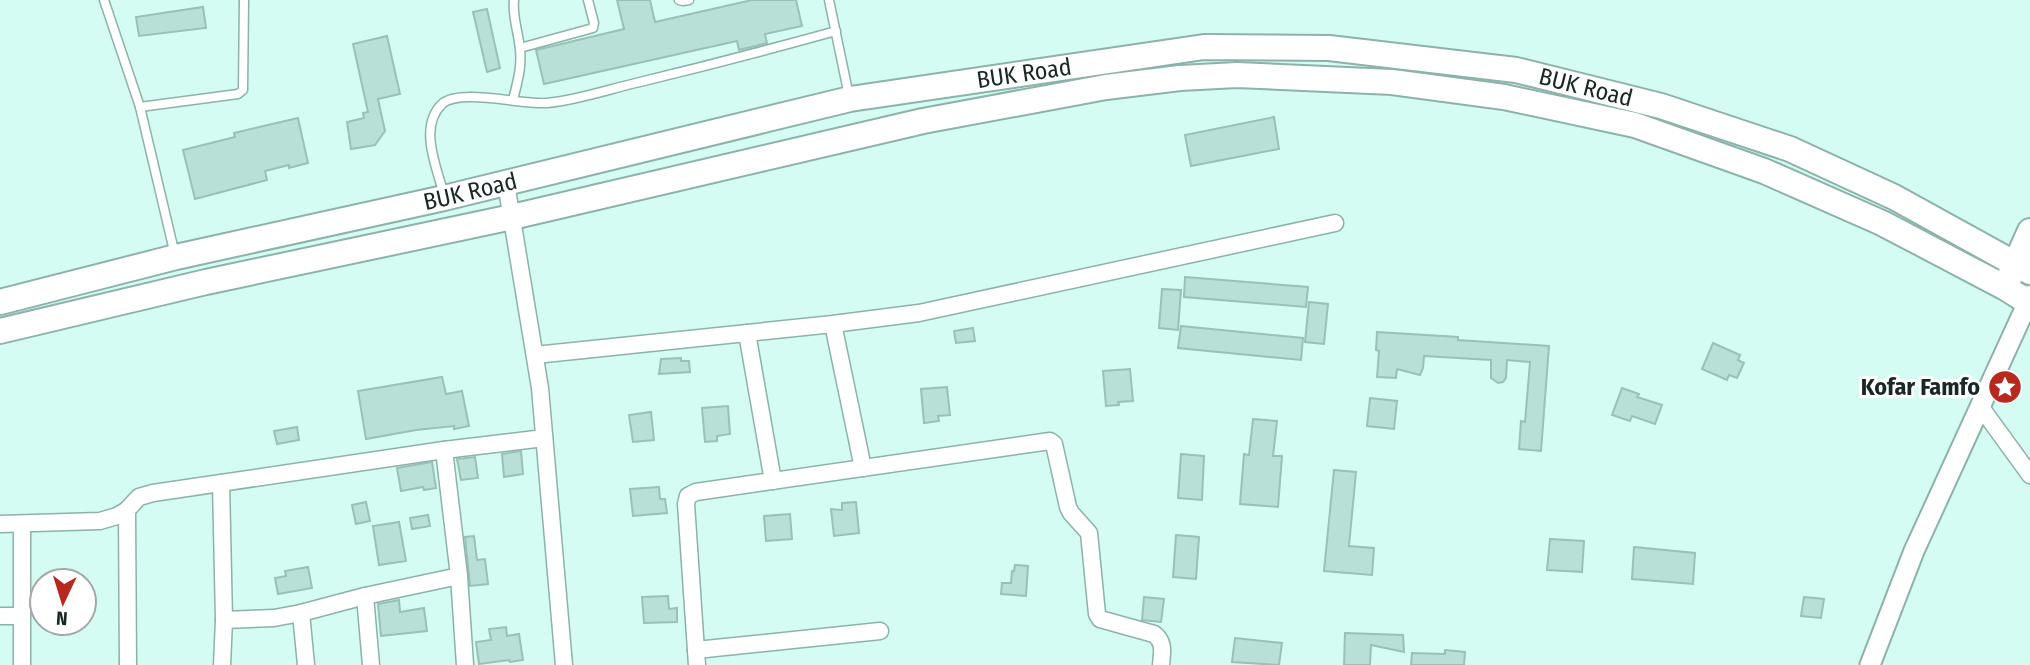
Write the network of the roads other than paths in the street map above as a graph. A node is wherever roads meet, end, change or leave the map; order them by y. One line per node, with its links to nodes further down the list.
1 (104, 0): 12 (lane)
2 (244, 0): 12 (lane)
3 (514, 0): 9 (lane)
4 (589, 0): 9 (lane)
5 (679, 0): 6 (lane)
6 (689, 0)
7 (829, 0): 8 (lane)
8 (836, 30): 10 (lane); 11 (lane)
9 (520, 48): 11 (lane)
10 (850, 99): 13 (main road, BUK Road); 19 (main road, BUK Road)
11 (513, 100): 14 (lane)
12 (139, 107): 18 (lane)
13 (506, 183): 14 (main road, BUK Road); 15 (street)
14 (444, 198): 18 (main road, BUK Road)
15 (512, 217): 20 (main road, BUK Road); 24 (main road, BUK Road); 26 (street)
16 (1335, 223): 23 (street)
17 (2030, 231): 19 (main road)
18 (176, 257): 22 (main road, BUK Road)
19 (2023, 268): 20 (main road)
20 (2004, 288): 21 (main road, BUK Road)
21 (2029, 300): 27 (street)
22 (0, 302)
23 (833, 324): 25 (street); 30 (street)
24 (0, 331)
25 (747, 333): 26 (street); 32 (street)
26 (535, 355): 28 (street)
27 (1980, 406): 31 (street); 53 (street)
28 (544, 438): 29 (street); 51 (street)
29 (444, 450): 33 (street); 37 (street)
30 (863, 468): 32 (street); 52 (street)
31 (2030, 475)
32 (773, 481): 44 (street)
33 (221, 483): 34 (street); 42 (street)
34 (127, 510): 36 (street); 46 (street)
35 (0, 524): 36 (street)
36 (22, 524): 41 (street)
37 (459, 576): 38 (street); 50 (street)
38 (365, 596): 39 (street); 49 (street)
39 (301, 613): 42 (street); 48 (street)
40 (0, 616): 41 (street)
41 (22, 616): 45 (street)
42 (224, 620): 47 (street)
43 (880, 631): 44 (street)
44 (696, 658)
45 (22, 665)
46 (128, 665)
47 (222, 665)
48 (306, 665)
49 (371, 665)
50 (465, 665)
51 (564, 665)
52 (1161, 665)
53 (1870, 665)

